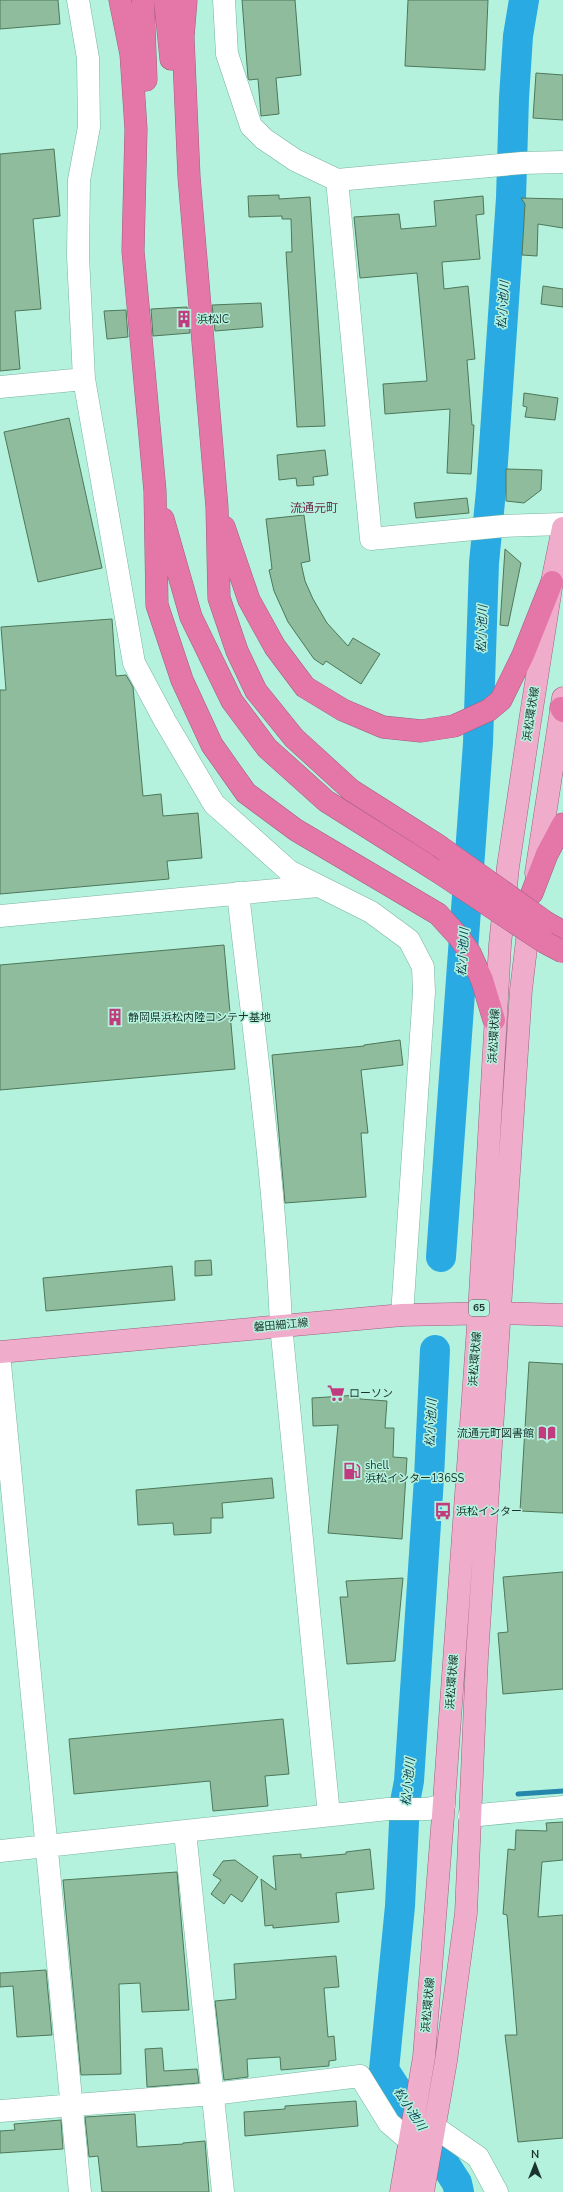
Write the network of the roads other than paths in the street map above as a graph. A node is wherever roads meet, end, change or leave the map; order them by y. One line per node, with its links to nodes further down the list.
1 (78, 0): 11 (street)
2 (120, 0): 10 (highway)
3 (143, 0): 10 (highway)
4 (165, 0): 9 (highway)
5 (186, 0): 9 (highway)
6 (224, 0): 8 (street)
7 (563, 162): 8 (street)
8 (337, 180): 15 (street)
9 (195, 239): 14 (highway)
10 (133, 250): 13 (highway)
11 (84, 379): 12 (street); 20 (street)
12 (0, 387)
13 (154, 491): 25 (highway, bridge); 26 (highway)
14 (217, 507): 17 (highway); 24 (highway, bridge)
15 (563, 524)
16 (563, 528): 17 (main road, 浜松環状線 / 65)
17 (552, 582): 26 (main road, 浜松環状線 / 65)
18 (562, 706): 22 (main road, 浜松環状線 / 65)
19 (563, 824): 22 (highway)
20 (318, 886): 21 (street); 29 (street)
21 (238, 893): 23 (street); 31 (street)
22 (532, 893): 28 (main road, 浜松環状線 / 65)
23 (0, 916)
24 (563, 932)
25 (563, 952)
26 (494, 1020): 27 (main road, 浜松環状線 / 65)
27 (479, 1313): 28 (main road, 磐田細江線); 29 (main road, 磐田細江線); 34 (main road, 浜松環状線 / 65)
28 (501, 1313): 30 (main road, 磐田細江線); 37 (main road, 浜松環状線 / 65)
29 (402, 1315): 31 (main road, 磐田細江線)
30 (563, 1315)
31 (281, 1325): 32 (main road, 磐田細江線); 36 (street)
32 (0, 1352)
33 (0, 1364): 39 (street)
34 (436, 1807): 36 (street); 45 (main road, 浜松環状線 / 65)
35 (563, 1807): 37 (street)
36 (329, 1815): 38 (street)
37 (469, 1816): 44 (main road, 浜松環状線 / 65)
38 (185, 1832): 39 (street); 41 (street)
39 (47, 1847): 40 (street); 42 (street)
40 (0, 1851)
41 (213, 2094): 42 (street); 45 (street); 47 (street)
42 (73, 2105): 43 (street); 46 (street)
43 (0, 2111)
44 (436, 2128): 49 (main road, 浜松環状線 / 65); 50 (street)
45 (410, 2141): 48 (main road, 浜松環状線 / 65)
46 (80, 2192)
47 (223, 2192)
48 (401, 2192)
49 (424, 2192)
50 (497, 2192)

